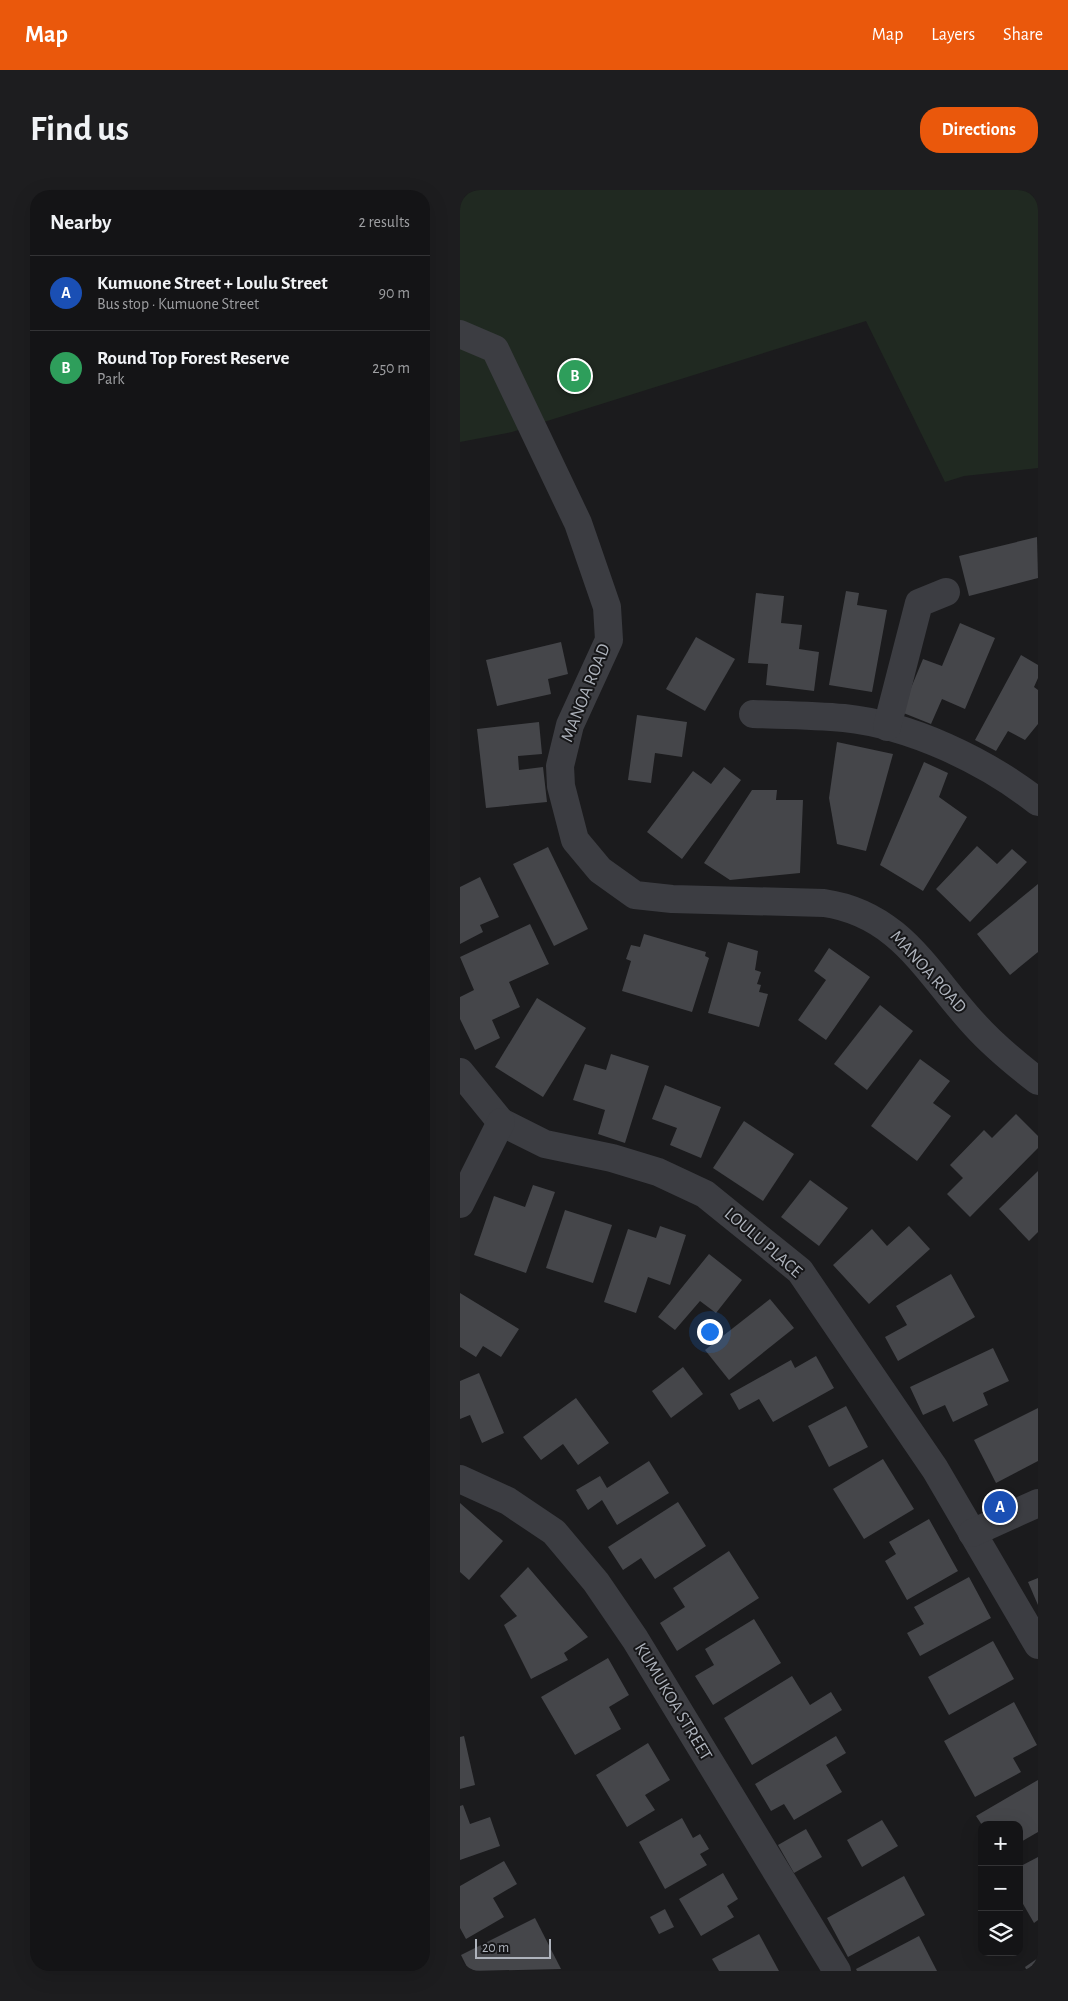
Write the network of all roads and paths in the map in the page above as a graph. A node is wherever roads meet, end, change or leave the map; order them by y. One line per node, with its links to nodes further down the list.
1 (460, 334): 7 (street, MANOA ROAD)
2 (946, 592): 4 (street)
3 (753, 714): 4 (street)
4 (886, 727): 5 (street)
5 (1038, 802)
6 (460, 1072): 8 (street, LOULU PLACE)
7 (1038, 1081)
8 (501, 1122): 9 (street); 12 (street, LOULU PLACE)
9 (460, 1204)
10 (460, 1479): 14 (street, KUMUKOA STREET)
11 (1038, 1503): 12 (street)
12 (972, 1533): 13 (street, LOULU PLACE)
13 (1038, 1645)
14 (837, 1971)

